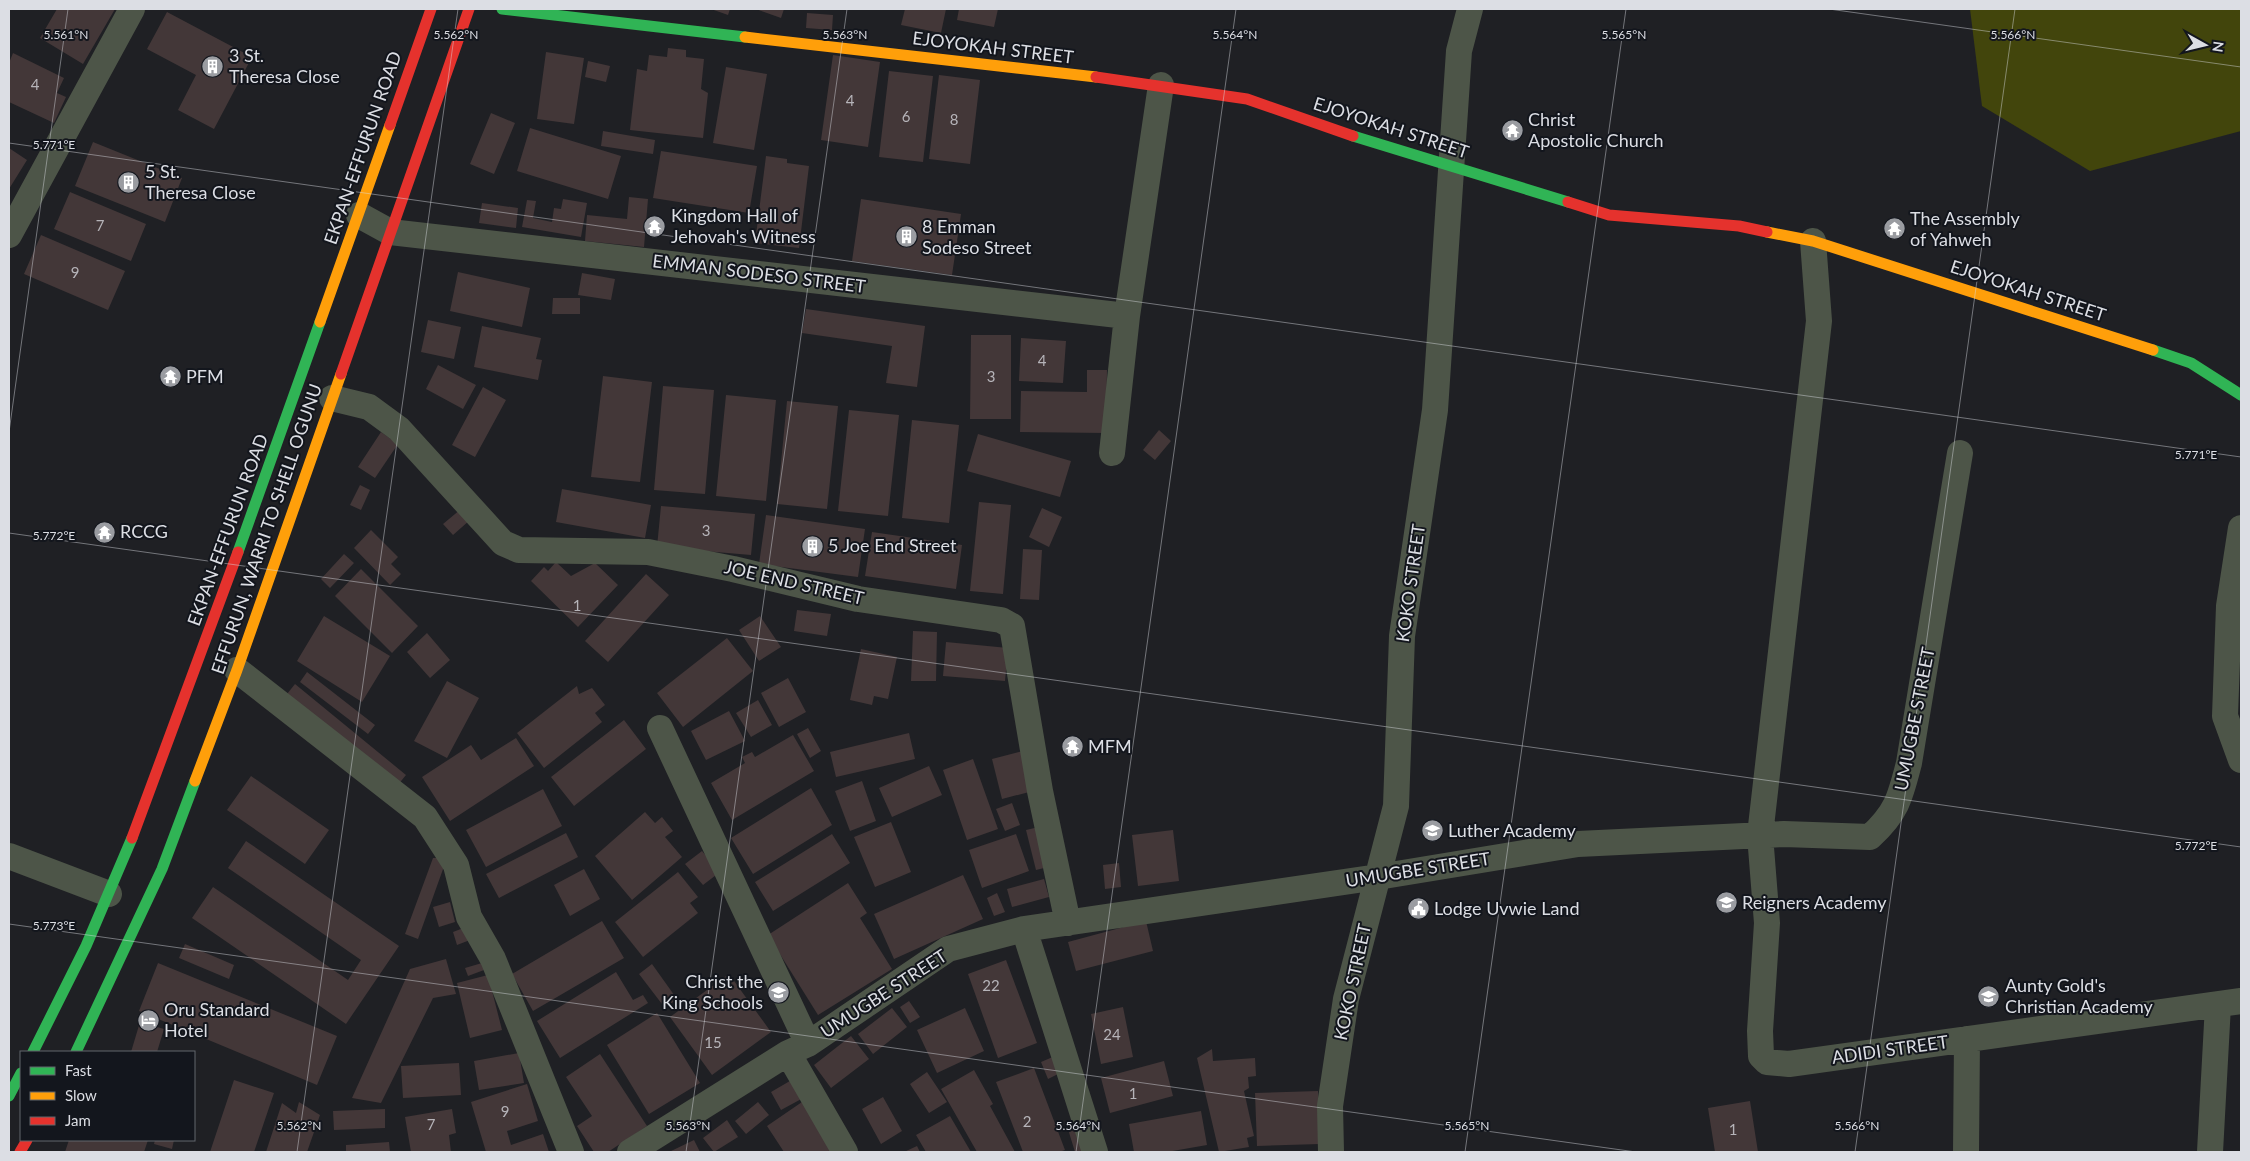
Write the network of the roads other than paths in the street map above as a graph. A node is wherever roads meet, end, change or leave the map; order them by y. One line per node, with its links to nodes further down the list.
1 (132, 9): 10 (street)
2 (431, 9): 8 (main road, EKPAN-EFFURUN ROAD)
3 (469, 9): 9 (main road, EFFURUN, WARRI TO SHELL OGUNU)
4 (502, 9): 6 (main road, EJOYOKAH STREET)
5 (1470, 9): 7 (street, KOKO STREET)
6 (1161, 85): 7 (main road, EJOYOKAH STREET); 12 (street)
7 (1450, 166): 11 (main road, EJOYOKAH STREET); 23 (street, KOKO STREET)
8 (358, 215): 9 (street); 24 (main road, EKPAN-EFFURUN ROAD)
9 (390, 232): 12 (street, EMMAN SODESO STREET); 14 (main road, EFFURUN, WARRI TO SHELL OGUNU)
10 (9, 235)
11 (1813, 241): 13 (main road, EJOYOKAH STREET); 21 (street, ADIDI STREET)
12 (1127, 316): 16 (street)
13 (2241, 395)
14 (332, 398): 18 (main road, EFFURUN, WARRI TO SHELL OGUNU); 25 (street, JOE END STREET)
15 (1960, 453): 21 (street, UMUGBE STREET)
16 (1112, 454)
17 (2241, 528): 20 (street)
18 (237, 670): 31 (main road, EFFURUN, WARRI TO SHELL OGUNU); 36 (street)
19 (660, 728): 29 (street)
20 (2241, 760)
21 (1760, 835): 23 (street, UMUGBE STREET); 28 (street, ADIDI STREET)
22 (9, 856): 24 (street)
23 (1378, 877): 25 (street, UMUGBE STREET); 40 (street, KOKO STREET)
24 (108, 894): 30 (main road, EKPAN-EFFURUN ROAD)
25 (1068, 923): 26 (street, UMUGBE STREET)
26 (1024, 929): 29 (street, UMUGBE STREET); 39 (street)
27 (2230, 1003): 28 (street, ADIDI STREET); 42 (street)
28 (1968, 1039): 41 (street)
29 (798, 1048): 37 (street, UMUGBE STREET); 38 (street)
30 (34, 1051)
31 (76, 1051)
32 (20, 1076): 33 (main road)
33 (9, 1096)
34 (26, 1141): 35 (main road)
35 (20, 1152)
36 (570, 1152)
37 (630, 1152)
38 (846, 1152)
39 (1095, 1152)
40 (1332, 1152)
41 (1966, 1152)
42 (2210, 1152)

